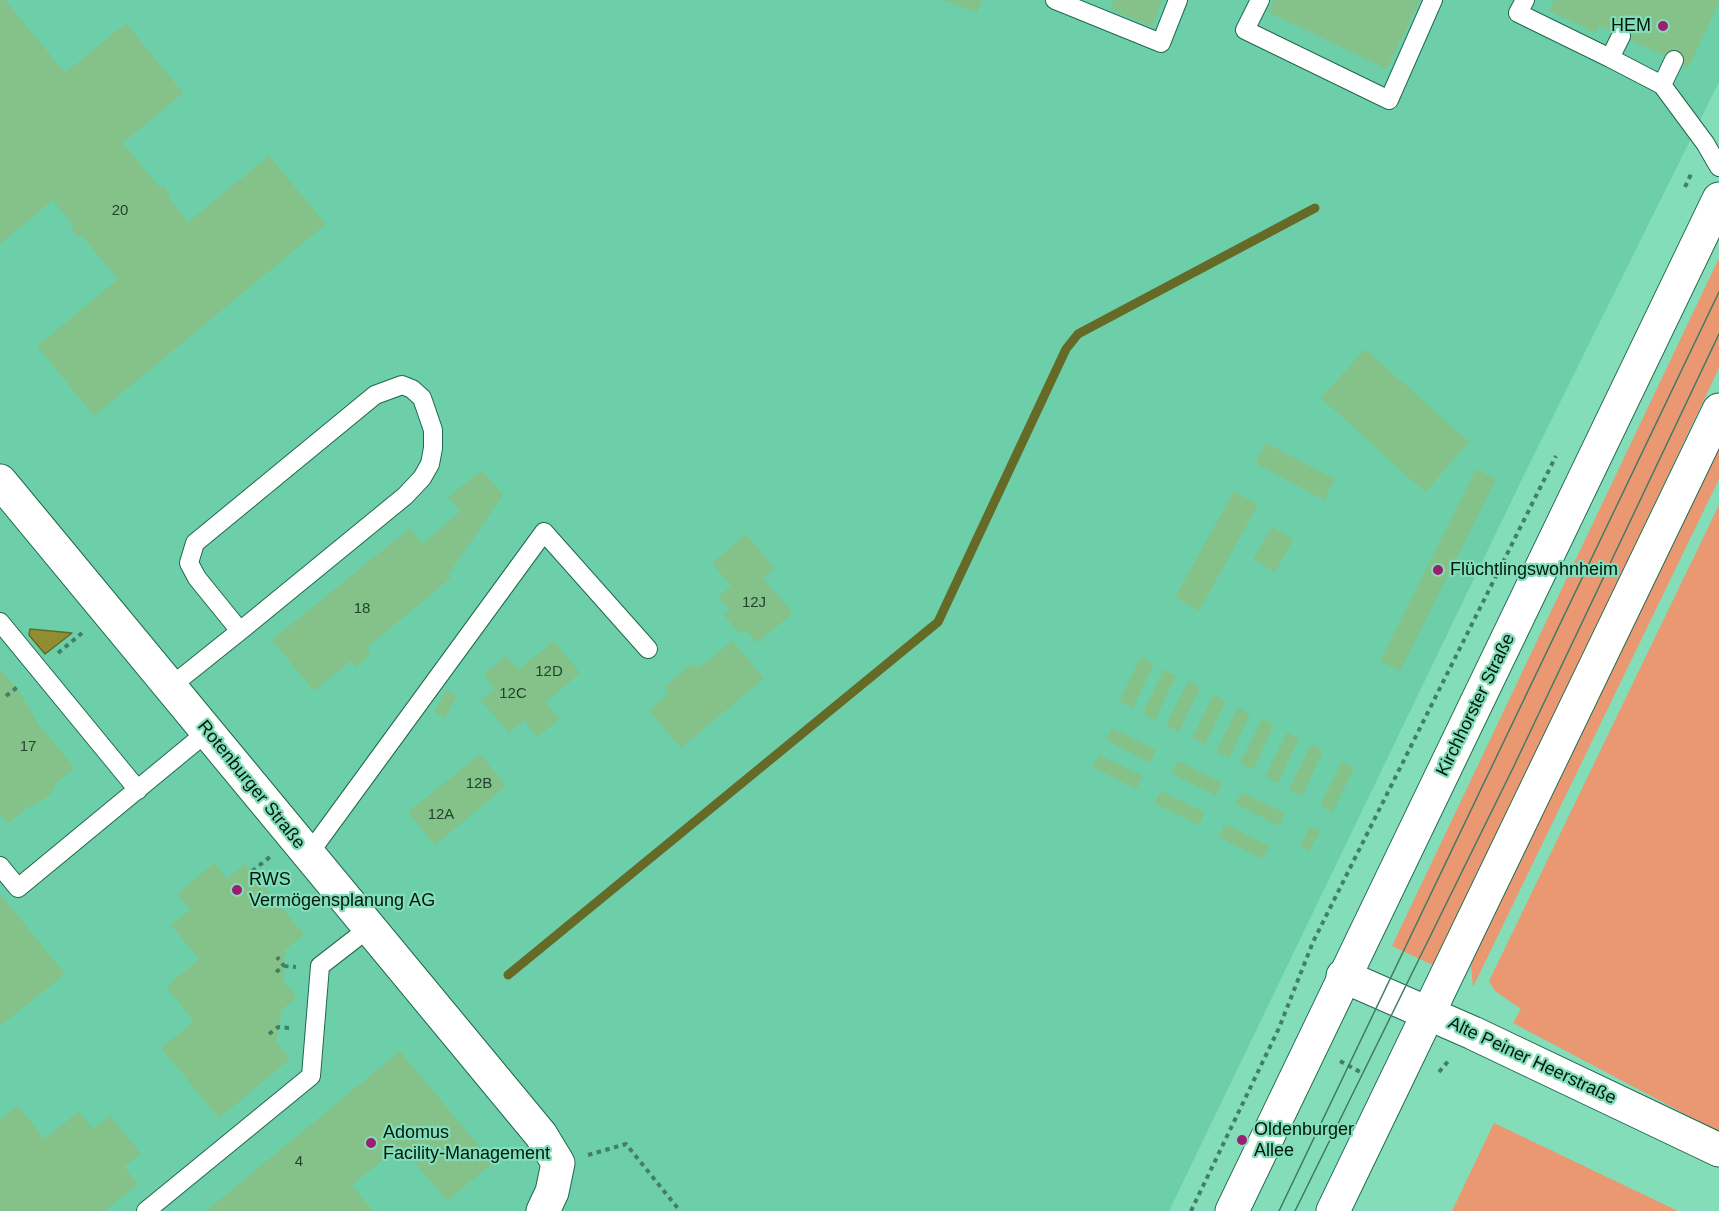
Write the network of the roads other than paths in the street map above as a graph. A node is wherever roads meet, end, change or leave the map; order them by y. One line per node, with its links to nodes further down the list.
1 (1056, 0): 2 (lane)
2 (1178, 0)
3 (1260, 0): 4 (lane)
4 (1433, 0)
5 (1525, 0): 7 (lane)
6 (1621, 36): 7 (lane)
7 (1610, 58): 9 (lane)
8 (1674, 60): 9 (lane)
9 (1662, 85): 10 (lane)
10 (1719, 167)
11 (1719, 199): 23 (main road, Kirchhorster Straße)
12 (1719, 410): 24 (main road)
13 (3, 490): 17 (main road, Rotenburger Straße)
14 (0, 622): 19 (lane)
15 (240, 631): 15 (lane); 17 (lane)
16 (648, 649): 20 (lane)
17 (170, 687): 18 (main road, Rotenburger Straße)
18 (207, 732): 19 (lane); 20 (main road, Rotenburger Straße)
19 (138, 790): 21 (lane)
20 (308, 855): 22 (main road, Rotenburger Straße)
21 (0, 866)
22 (369, 928): 26 (lane); 27 (main road, Rotenburger Straße)
23 (1343, 976): 24 (main road, Alte Peiner Heerstraße); 28 (main road, Kirchhorster Straße)
24 (1428, 1013): 25 (main road, Alte Peiner Heerstraße); 29 (main road)
25 (1719, 1150)
26 (146, 1211)
27 (543, 1211)
28 (1232, 1211)
29 (1333, 1211)

